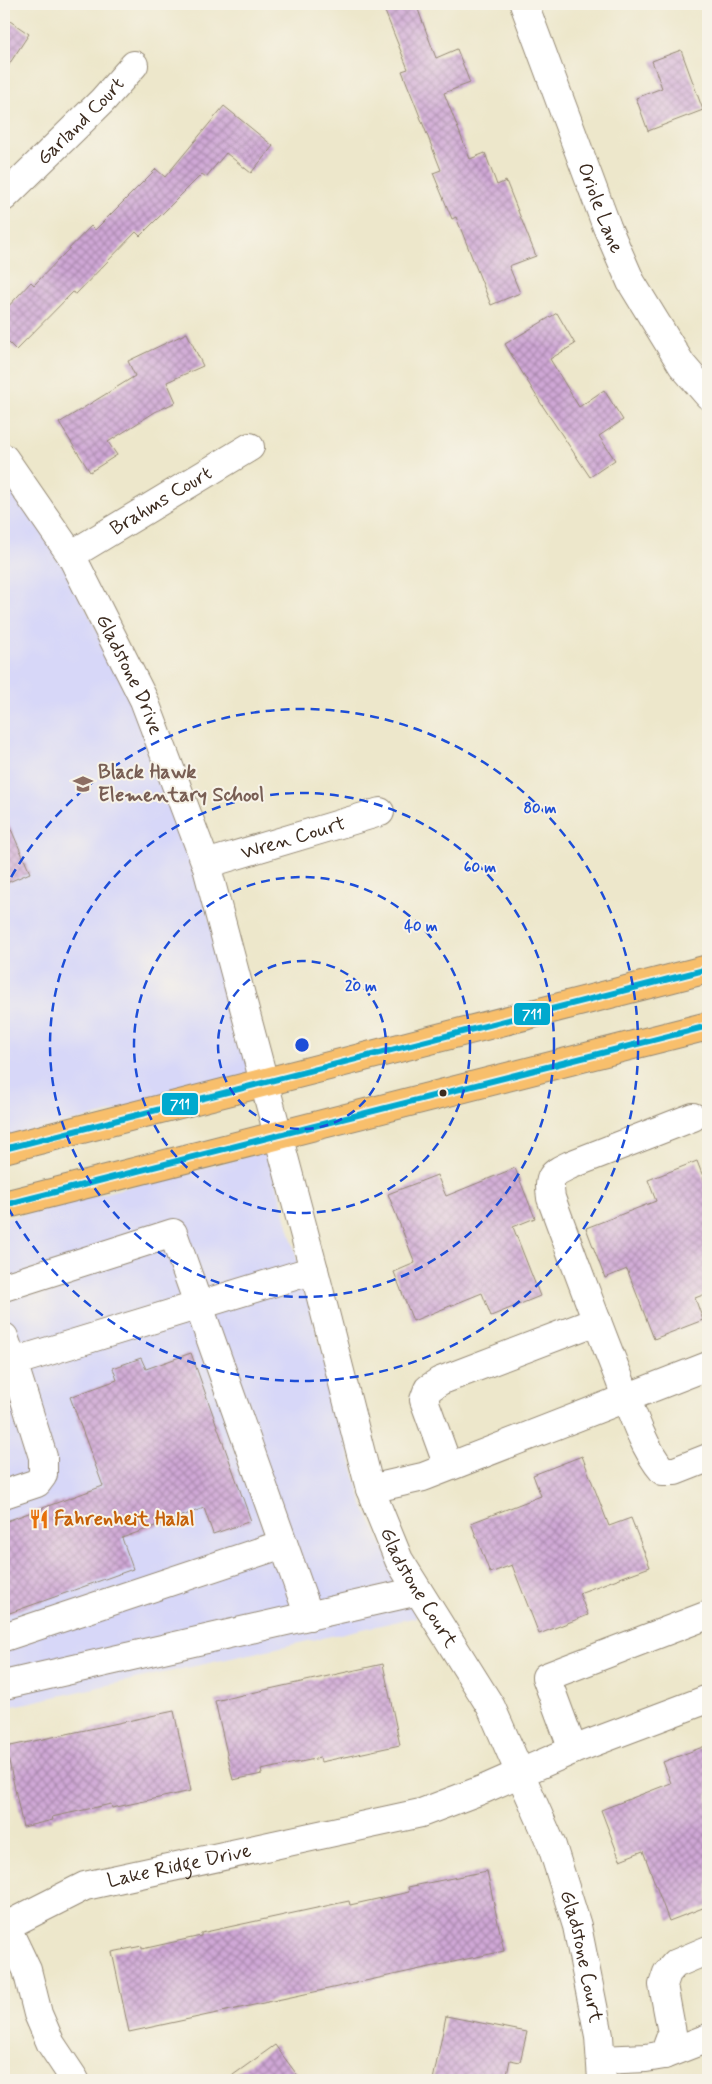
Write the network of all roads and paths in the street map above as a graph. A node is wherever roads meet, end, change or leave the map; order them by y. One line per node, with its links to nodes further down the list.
1 (524, 4): 4 (street, Oriole Lane)
2 (134, 65): 3 (street, Garland Court)
3 (4, 197)
4 (708, 395)
5 (250, 447): 7 (street, Brahms Court)
6 (4, 458): 7 (street, Gladstone Drive)
7 (72, 555): 9 (street, Gladstone Drive)
8 (380, 812): 9 (street, Wren Court)
9 (206, 864): 12 (street, Gladstone Drive)
10 (708, 969): 12 (main road)
11 (708, 1026): 14 (main road)
12 (264, 1083): 14 (street, Gladstone Court); 15 (main road)
13 (693, 1117): 20 (street)
14 (278, 1134): 16 (main road); 17 (street, Gladstone Court)
15 (4, 1149)
16 (4, 1205)
17 (314, 1270): 19 (street); 27 (street, Gladstone Court)
18 (4, 1286): 19 (street)
19 (198, 1304): 22 (street); 29 (street)
20 (597, 1322): 24 (street); 26 (street)
21 (4, 1337): 22 (street)
22 (12, 1362): 28 (street)
23 (708, 1366): 24 (street)
24 (627, 1398): 25 (street); 26 (street)
25 (708, 1458)
26 (448, 1466): 27 (street)
27 (370, 1490): 30 (street, Gladstone Court)
28 (4, 1494)
29 (283, 1544): 32 (street); 33 (street)
30 (418, 1591): 32 (street); 37 (street, Gladstone Court)
31 (708, 1615): 36 (street)
32 (309, 1616): 34 (street)
33 (4, 1637)
34 (4, 1685)
35 (708, 1699): 36 (street, Lake Ridge Drive)
36 (573, 1750): 37 (street, Lake Ridge Drive)
37 (521, 1773): 38 (street, Lake Ridge Drive); 42 (street, Gladstone Court)
38 (5, 1926): 43 (street, Lake Ridge Drive)
39 (708, 1950): 41 (street)
40 (708, 2038): 41 (street)
41 (664, 2055): 42 (street)
42 (602, 2070)
43 (76, 2080)

